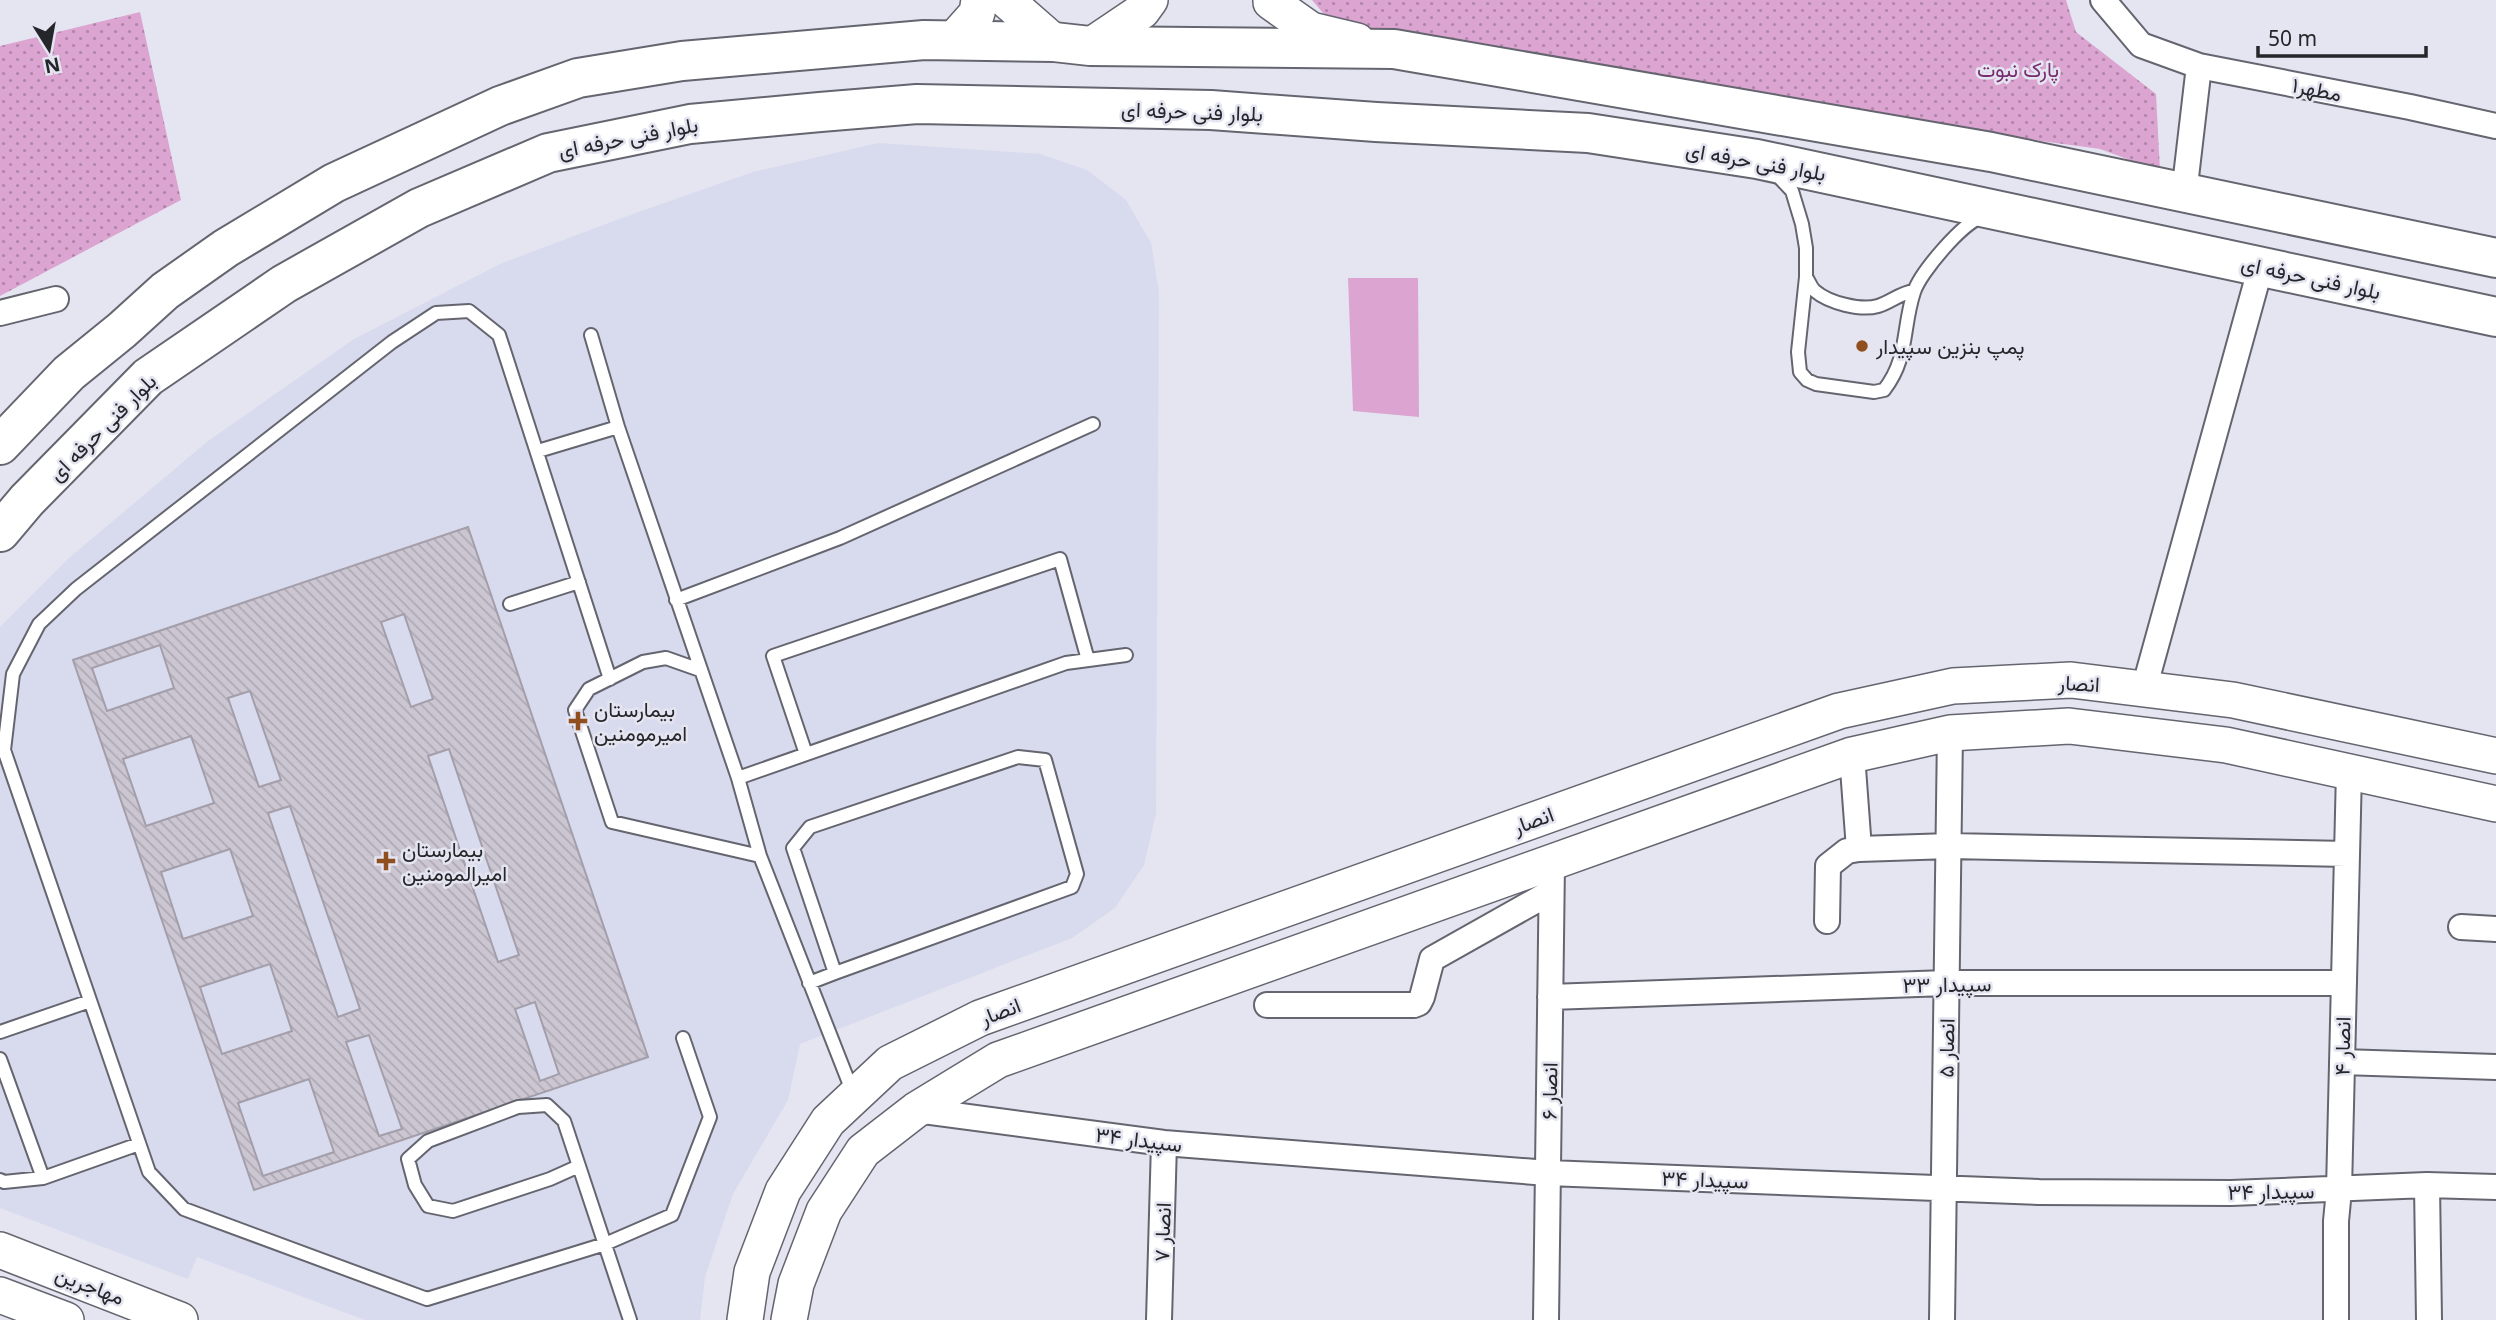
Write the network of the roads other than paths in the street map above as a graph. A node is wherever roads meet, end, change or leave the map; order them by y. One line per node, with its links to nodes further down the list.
1 (979, 0): 6 (main road)
2 (1006, 0): 7 (main road)
3 (1150, 0): 7 (main road)
4 (1271, 0): 8 (main road)
5 (2103, 0): 9 (street, مطهر۱)
6 (924, 40): 7 (main road); 24 (main road)
7 (1072, 44): 8 (main road)
8 (1394, 49): 12 (main road)
9 (2199, 66): 10 (street, مطهر۱); 12 (street)
10 (2496, 126)
11 (1757, 159): 13 (main road, بلوار فنی حرفه ای); 16 (lane); 26 (main road, بلوار فنی حرفه ای)
12 (2184, 194): 14 (main road)
13 (2003, 211): 15 (main road, بلوار فنی حرفه ای); 17 (lane)
14 (2496, 258)
15 (2261, 266): 20 (main road, بلوار فنی حرفه ای); 34 (street)
16 (1806, 276): 17 (lane); 17 (lane)
17 (1914, 291)
18 (56, 299): 19 (street)
19 (0, 313)
20 (2496, 317)
21 (591, 335): 23 (lane)
22 (1093, 424): 28 (lane)
23 (618, 426): 25 (lane); 28 (lane)
24 (0, 445)
25 (538, 451): 27 (lane); 59 (lane)
26 (0, 532)
27 (579, 582): 29 (lane); 33 (lane)
28 (676, 600): 32 (lane)
29 (510, 604)
30 (1126, 655): 31 (lane)
31 (1088, 660): 37 (lane); 37 (lane)
32 (700, 670): 33 (lane); 41 (lane)
33 (610, 679): 47 (lane)
34 (2144, 689): 35 (main road, انصار); 43 (main road, انصار)
35 (2358, 727): 39 (main road, انصار); 40 (main road)
36 (1950, 733): 38 (main road, انصار); 40 (main road, انصار); 44 (street, انصار ۵)
37 (806, 754): 41 (lane)
38 (1852, 755): 45 (street); 48 (main road, انصار)
39 (2496, 756)
40 (2349, 771): 42 (main road, انصار); 46 (street, انصار ۴)
41 (738, 778): 47 (lane)
42 (2496, 804)
43 (1548, 815): 48 (main road); 52 (main road, انصار)
44 (1950, 846): 45 (street); 46 (street); 55 (street, انصار ۵)
45 (1859, 849): 49 (street)
46 (2347, 854): 56 (street, انصار ۴)
47 (760, 856): 54 (lane)
48 (1552, 878): 57 (main road, انصار); 58 (street, انصار ۶); 60 (street)
49 (1827, 921)
50 (2461, 927): 51 (street)
51 (2496, 929)
52 (1166, 951): 57 (main road); 66 (main road, انصار)
53 (835, 974): 53 (lane); 54 (lane)
54 (808, 983): 66 (lane)
55 (1946, 983): 56 (street, سپیدار ۳۳); 58 (street, سپیدار ۳۳); 76 (street, انصار ۵)
56 (2343, 983): 64 (street, انصار ۴)
57 (1181, 994): 67 (main road, انصار)
58 (1550, 997): 71 (street, انصار ۶)
59 (90, 1001): 61 (lane); 69 (lane)
60 (1266, 1005)
61 (0, 1032)
62 (683, 1038): 78 (lane)
63 (0, 1059): 72 (lane)
64 (2342, 1062): 65 (street); 77 (street, انصار ۴)
65 (2496, 1067)
66 (854, 1097): 85 (main road, انصار)
67 (916, 1110): 68 (street, سپیدار ۳۴); 86 (main road, انصار)
68 (1164, 1143): 71 (street, سپیدار ۳۴); 87 (street, انصار ۷)
69 (139, 1144): 72 (lane); 78 (lane)
70 (579, 1166): 70 (lane); 78 (lane)
71 (1548, 1173): 76 (street, سپیدار ۳۴); 88 (street, انصار ۶)
72 (43, 1178): 73 (lane)
73 (0, 1180)
74 (2427, 1185): 75 (street, سپیدار ۳۴); 77 (street, سپیدار ۳۴); 91 (street)
75 (2496, 1187)
76 (1944, 1188): 77 (street, سپیدار ۳۴); 89 (street, انصار ۵)
77 (2339, 1190): 90 (street, انصار ۴)
78 (605, 1244): 84 (lane)
79 (0, 1251): 80 (main road, مهاجرین)
80 (42, 1267): 81 (main road); 83 (main road, مهاجرین)
81 (18, 1307): 82 (main road, مهاجرین)
82 (66, 1320)
83 (180, 1320)
84 (630, 1320)
85 (745, 1320)
86 (789, 1320)
87 (1159, 1320)
88 (1546, 1320)
89 (1942, 1320)
90 (2336, 1320)
91 (2429, 1320)

